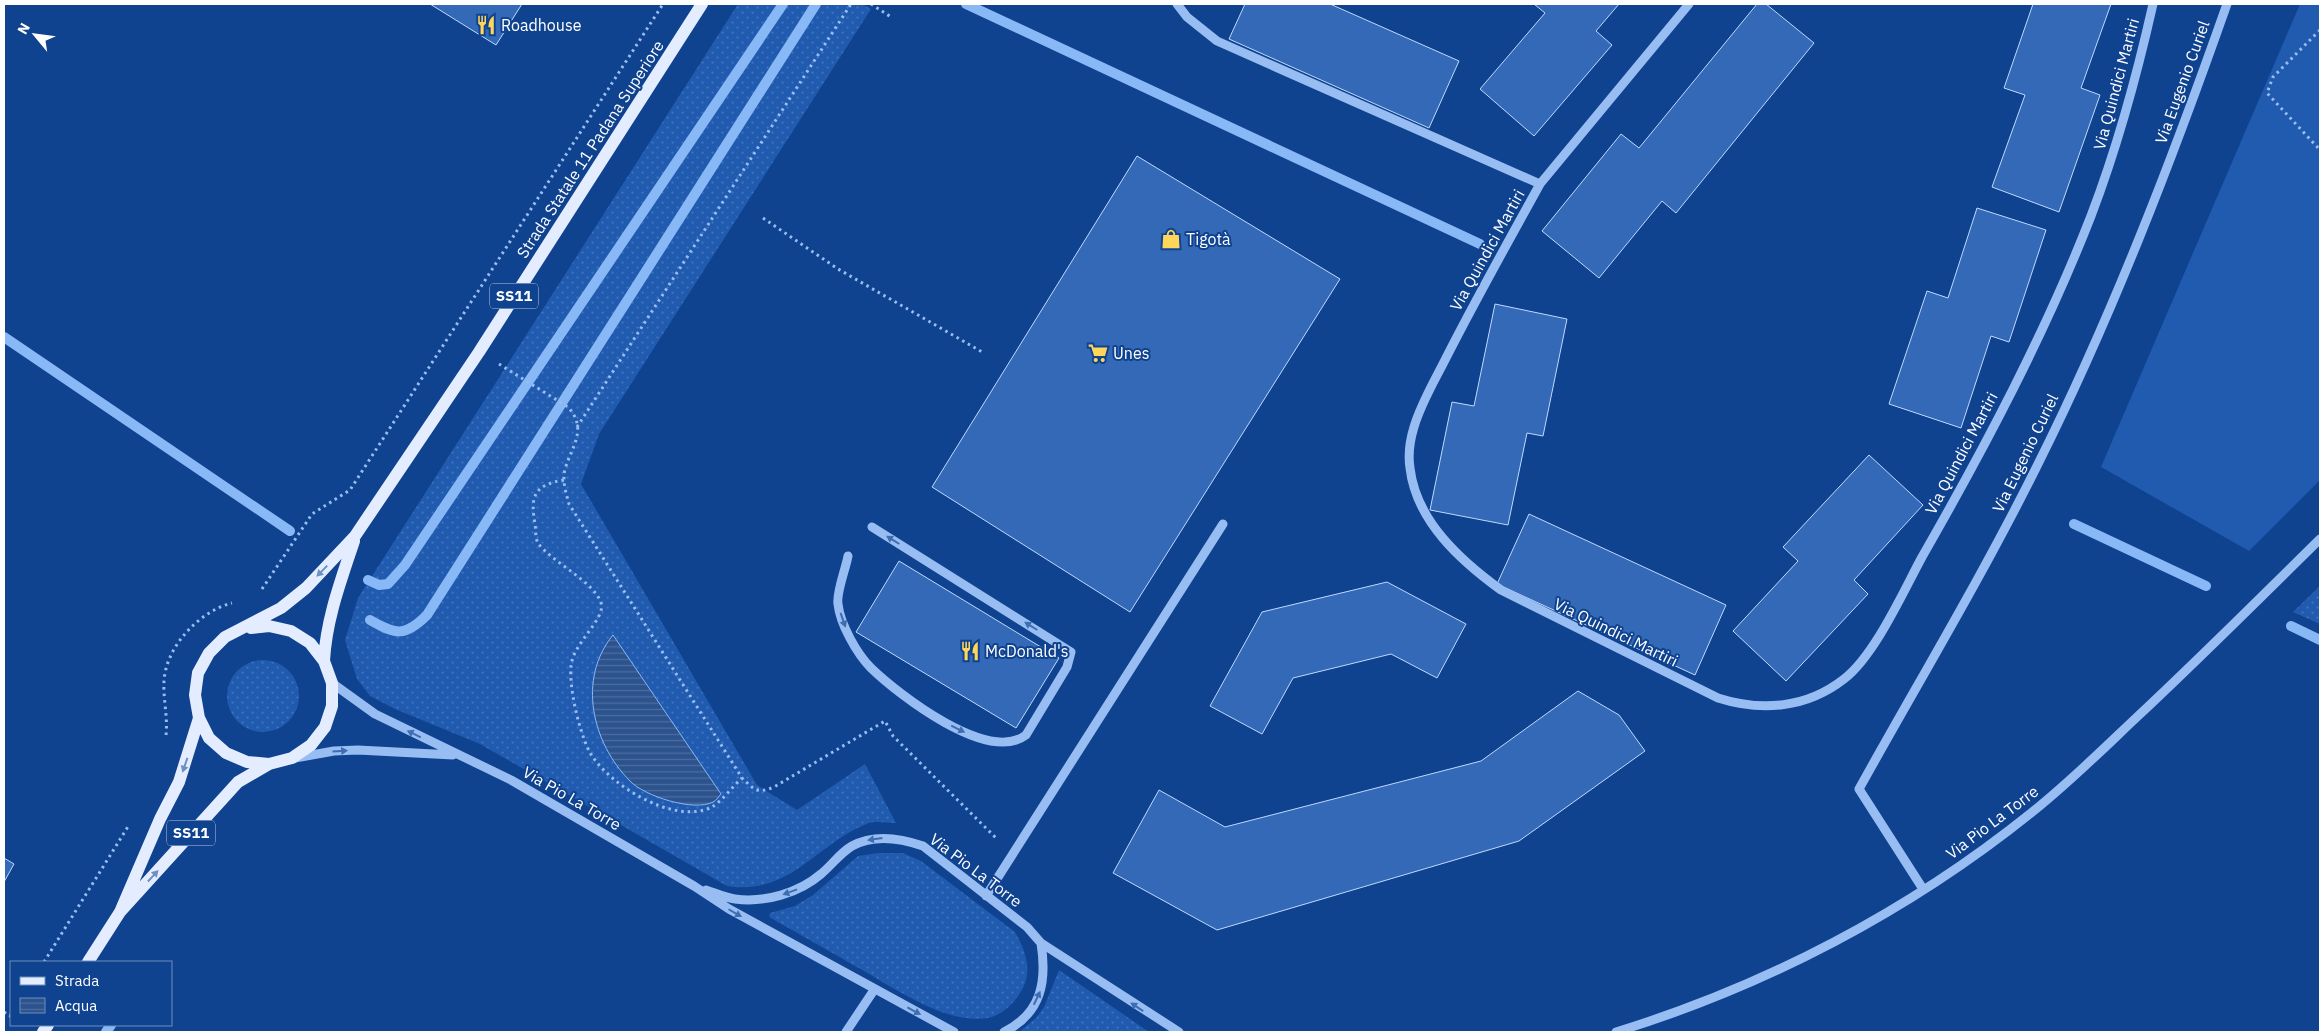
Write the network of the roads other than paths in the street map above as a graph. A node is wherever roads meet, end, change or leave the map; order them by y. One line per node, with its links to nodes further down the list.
1 (702, 4): 9 (main road, Strada Statale 11 Padana Superiore / SS11)
2 (1177, 4): 6 (street, Via Quindici Martiri)
3 (1689, 4): 6 (street)
4 (2152, 4): 6 (street, Via Quindici Martiri)
5 (2227, 4): 20 (street, Via Eugenio Curiel)
6 (1540, 184)
7 (1223, 524): 21 (street)
8 (872, 527): 11 (street, one-way to 8)
9 (355, 536): 12 (main road, Strada Statale 11 Padana Superiore / SS11, one-way to 12); 13 (main road, Strada Statale 11 Padana Superiore / SS11)
10 (2320, 539): 20 (street, Via Pio La Torre)
11 (848, 556)
12 (246, 628): 13 (main road, Strada Statale 11 Padana Superiore / SS11); 15 (main road, Strada Statale 11 Padana Superiore / SS11)
13 (324, 661): 14 (main road, Strada Statale 11 Padana Superiore / SS11)
14 (332, 683): 16 (street, Via Pio La Torre, one-way to 14); 17 (main road, Strada Statale 11 Padana Superiore / SS11)
15 (198, 718): 18 (main road, Strada Statale 11 Padana Superiore / SS11); 22 (main road, Strada Statale 11 Padana Superiore / SS11, one-way to 22)
16 (458, 756): 17 (street, Via Pio La Torre, one-way to 16); 19 (street, Via Pio La Torre)
17 (292, 758): 18 (main road, Strada Statale 11 Padana Superiore / SS11)
18 (270, 764): 22 (main road, Strada Statale 11 Padana Superiore / SS11, one-way to 18)
19 (694, 886): 21 (street, Via Pio La Torre, one-way to 19); 25 (street, Via Pio La Torre, one-way to 25)
20 (1923, 890): 30 (street, Via Pio La Torre)
21 (986, 896): 23 (street, Via Pio La Torre)
22 (120, 912): 24 (main road, Strada Statale 11 Padana Superiore / SS11)
23 (1041, 943): 28 (street, one-way to 23); 29 (street, Via Pio La Torre, one-way to 23)
24 (89, 961)
25 (874, 990): 26 (street); 27 (street, Via Pio La Torre, one-way to 27)
26 (846, 1032)
27 (954, 1032)
28 (1004, 1032)
29 (1179, 1032)
30 (1616, 1032)

